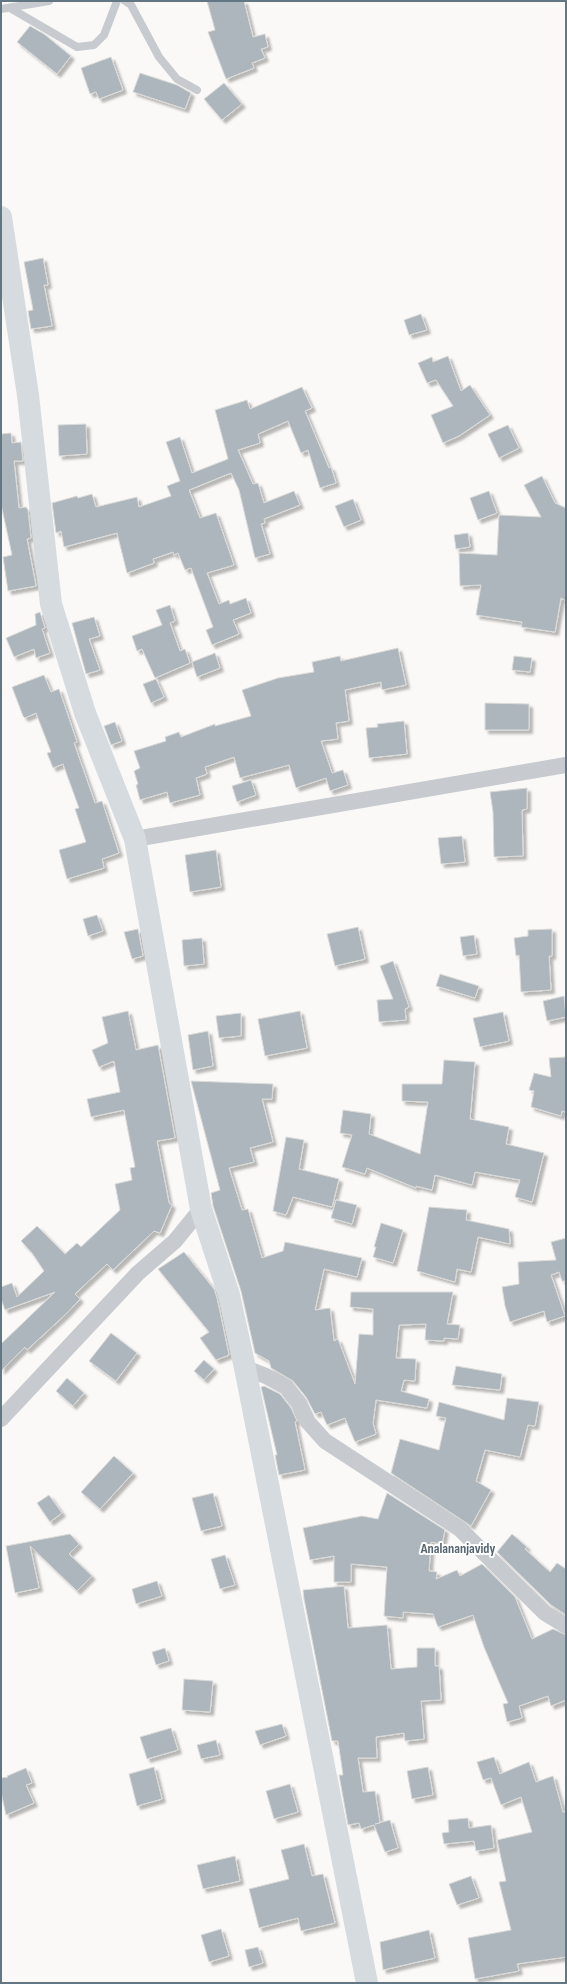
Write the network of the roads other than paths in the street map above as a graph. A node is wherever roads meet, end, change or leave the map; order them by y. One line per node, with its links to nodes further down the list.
1 (49, 1): 4 (lane)
2 (117, 1): 4 (lane)
3 (126, 1): 6 (lane)
4 (10, 8): 5 (lane)
5 (1, 9)
6 (198, 90)
7 (1, 217): 9 (street)
8 (566, 765): 9 (street)
9 (135, 839): 10 (street)
10 (201, 1209): 11 (street); 12 (street)
11 (245, 1368): 13 (street); 14 (street)
12 (1, 1419)
13 (566, 1626)
14 (367, 1983)

